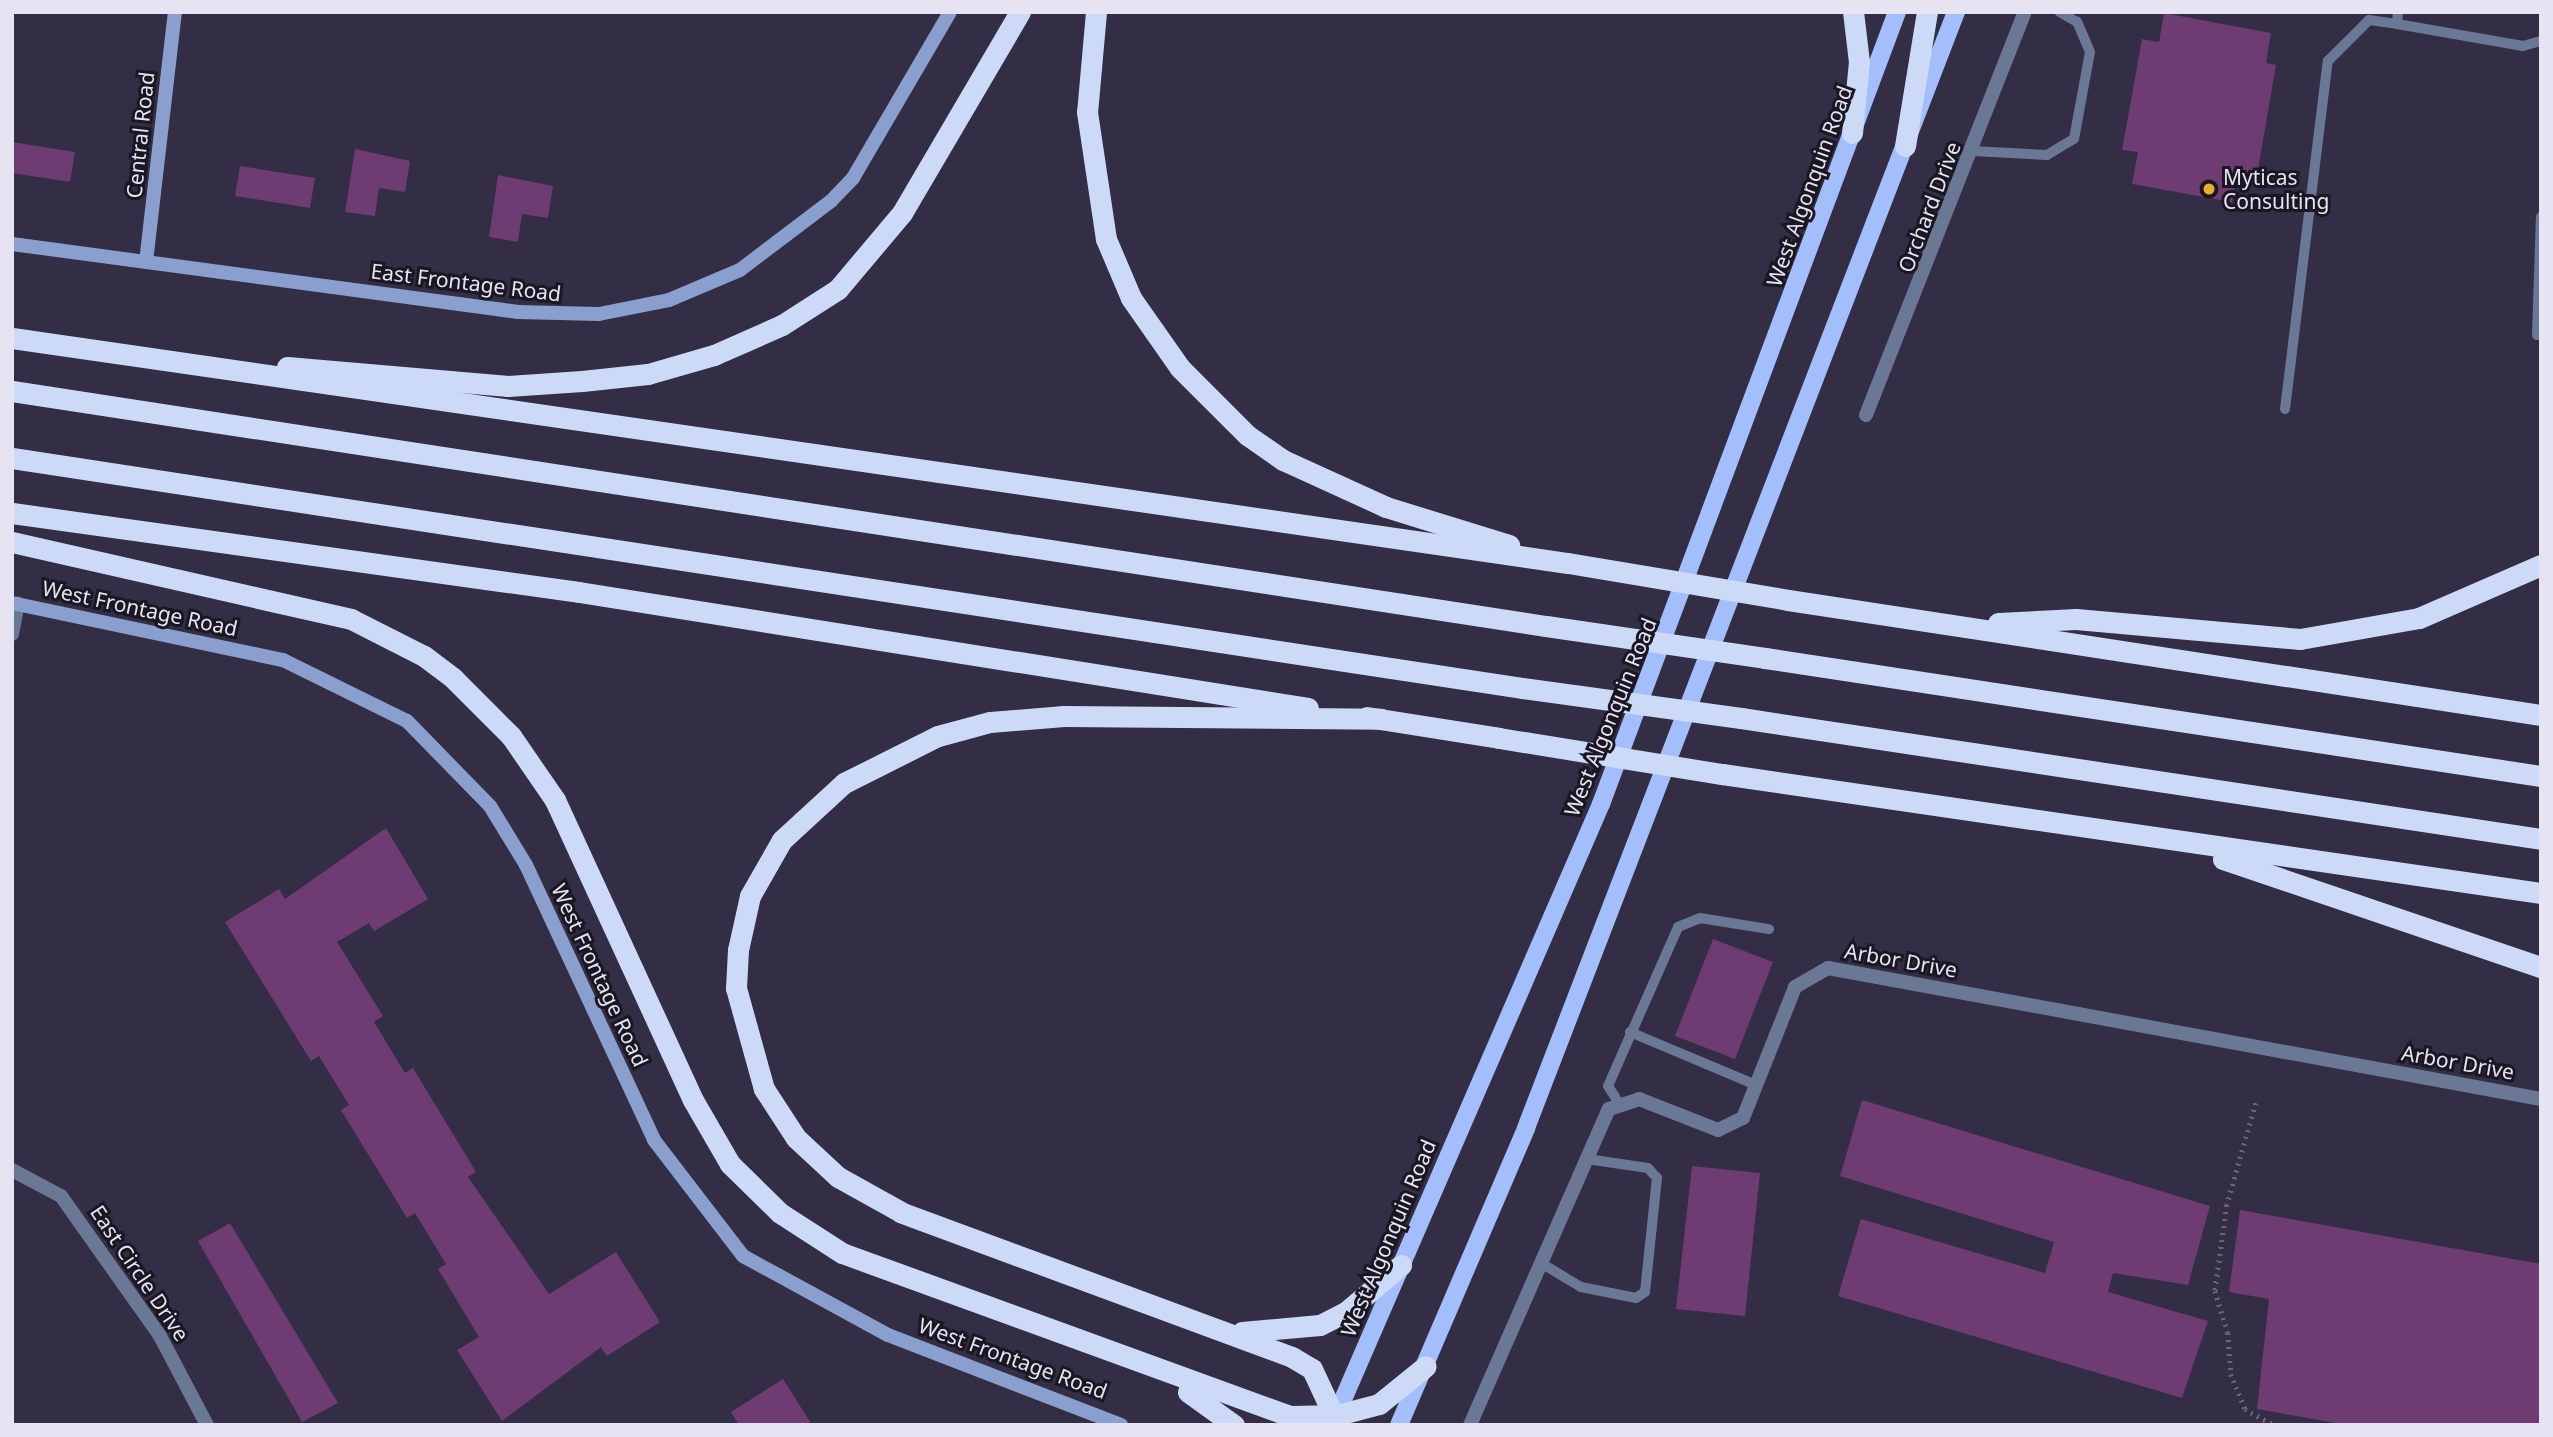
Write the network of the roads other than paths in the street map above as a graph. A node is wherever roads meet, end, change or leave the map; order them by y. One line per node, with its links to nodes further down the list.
1 (175, 12): 18 (street, Central Road)
2 (950, 12): 18 (street, East Frontage Road)
3 (1020, 12): 21 (highway)
4 (1096, 12): 28 (highway)
5 (1853, 12): 13 (highway)
6 (1897, 12): 13 (main road, West Algonquin Road)
7 (1927, 12): 14 (highway)
8 (1956, 12): 14 (main road)
9 (2025, 12): 15 (street, Orchard Drive)
10 (2060, 12): 15 (lane)
11 (2398, 18): 12 (lane); 23 (lane)
12 (2541, 41)
13 (1852, 133): 48 (main road, West Algonquin Road)
14 (1905, 146): 51 (main road)
15 (1973, 150): 24 (street, Orchard Drive)
16 (2541, 217): 19 (lane)
17 (12, 244): 18 (street, East Frontage Road)
18 (146, 262)
19 (2537, 335)
20 (12, 338): 21 (highway)
21 (162, 360): 28 (highway)
22 (12, 391): 35 (highway, bridge)
23 (2285, 409)
24 (1867, 415)
25 (12, 458): 37 (highway, bridge)
26 (12, 513): 34 (highway)
27 (12, 542): 50 (highway)
28 (1568, 563): 31 (highway, bridge)
29 (2541, 565): 31 (highway)
30 (15, 603): 32 (street); 54 (street, West Frontage Road)
31 (1949, 625): 33 (highway)
32 (12, 635)
33 (2541, 715)
34 (1381, 719): 36 (highway, bridge); 49 (highway)
35 (2541, 776)
36 (2150, 838): 38 (highway); 40 (highway)
37 (2541, 839)
38 (2541, 893)
39 (1769, 929): 41 (lane)
40 (2541, 967)
41 (1630, 1032): 42 (lane); 44 (lane)
42 (1756, 1085): 43 (street, Arbor Drive); 44 (street, Arbor Drive)
43 (2541, 1099)
44 (1620, 1105): 45 (street)
45 (1587, 1159): 47 (street); 47 (lane)
46 (12, 1170): 53 (street, East Circle Drive)
47 (1541, 1263): 57 (street)
48 (1401, 1265): 49 (highway); 52 (main road, West Algonquin Road)
49 (1234, 1332): 52 (highway)
50 (1127, 1360): 52 (highway); 55 (highway)
51 (1426, 1366): 52 (highway); 56 (main road)
52 (1336, 1422)
53 (207, 1425)
54 (1121, 1425)
55 (1234, 1425)
56 (1399, 1425)
57 (1470, 1425)

